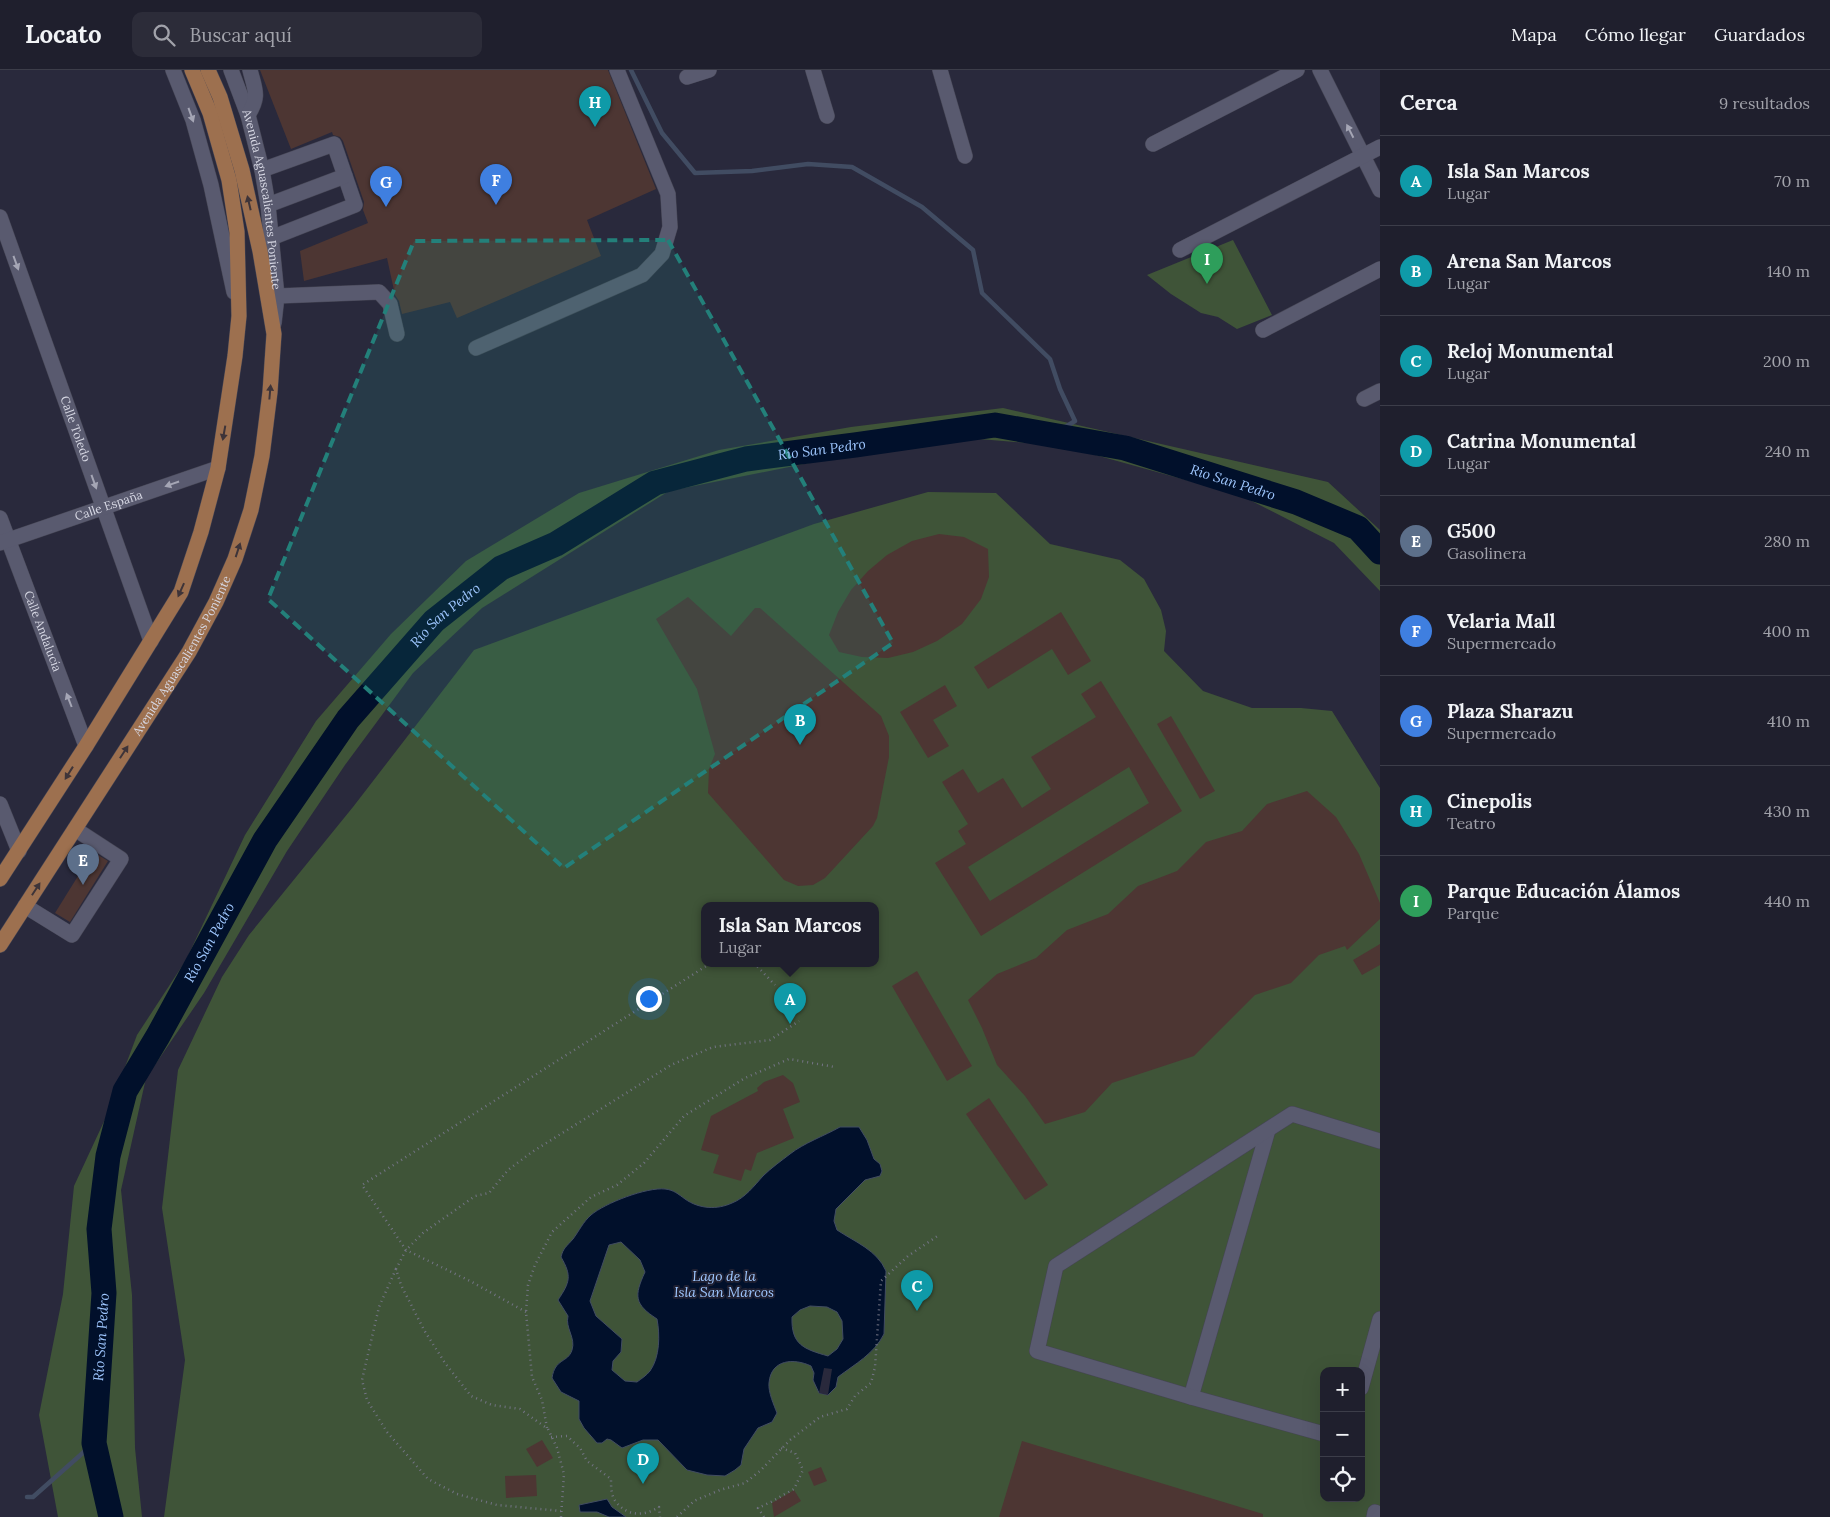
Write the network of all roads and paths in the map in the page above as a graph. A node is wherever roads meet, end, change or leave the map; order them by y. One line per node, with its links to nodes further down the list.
1 (173, 70): 28 (street, one-way to 28)
2 (192, 70): 28 (main road)
3 (208, 70): 30 (main road, Avenida Aguascalientes Poniente, one-way to 3)
4 (231, 70): 13 (street, Avenida Aguascalientes Poniente)
5 (250, 70): 13 (street)
6 (617, 70): 32 (street)
7 (710, 70): 12 (street)
8 (813, 70): 14 (street)
9 (940, 70): 17 (street)
10 (1297, 70): 15 (street)
11 (1320, 70): 18 (street, one-way to 11)
12 (687, 77)
13 (248, 114): 19 (street, Avenida Aguascalientes Poniente)
14 (827, 116)
15 (1153, 144)
16 (1380, 147): 18 (street)
17 (965, 156)
18 (1363, 156): 21 (street); 25 (street)
19 (262, 170): 20 (street); 22 (street, Avenida Aguascalientes Poniente)
20 (345, 176): 22 (street); 24 (street)
21 (1380, 190)
22 (268, 204): 24 (street, Avenida Aguascalientes Poniente)
23 (0, 217): 36 (street, Calle Toledo, one-way to 36)
24 (271, 238): 27 (street, Avenida Aguascalientes Poniente)
25 (1180, 250)
26 (1380, 269): 29 (street)
27 (277, 296): 30 (street, Avenida Aguascalientes Poniente); 31 (street)
28 (239, 316): 35 (main road, one-way to 35)
29 (1263, 330)
30 (274, 332): 42 (main road, Avenida Aguascalientes Poniente, one-way to 30)
31 (397, 334)
32 (476, 348)
33 (1380, 391): 34 (street)
34 (1364, 399)
35 (218, 468): 36 (street, Calle España, one-way to 36); 39 (main road, one-way to 39)
36 (103, 508): 38 (street, Calle España); 39 (street, Calle Toledo)
37 (0, 518): 38 (street, Calle Andalucía)
38 (4, 542): 40 (street, Calle Andalucía, one-way to 38)
39 (151, 641): 40 (main road)
40 (86, 746): 43 (main road, one-way to 43)
41 (0, 804): 43 (street)
42 (75, 829): 45 (main road, Avenida Aguascalientes Poniente, one-way to 42); 45 (street)
43 (19, 851): 44 (main road)
44 (0, 879)
45 (25, 906): 46 (main road, Avenida Aguascalientes Poniente)
46 (0, 945)
47 (705, 967): 55 (path)
48 (758, 967): 49 (path)
49 (775, 985)
50 (799, 1021): 55 (path)
51 (836, 1067): 57 (path)
52 (1268, 1130): 53 (street); 60 (street); 60 (street)
53 (1380, 1141)
54 (939, 1235): 64 (path)
55 (406, 1250): 56 (path); 57 (path)
56 (396, 1269): 61 (path); 65 (path)
57 (526, 1312): 61 (path)
58 (1380, 1319): 59 (street)
59 (1365, 1373)
60 (1191, 1397): 62 (street)
61 (548, 1430): 63 (path)
62 (1320, 1433)
63 (552, 1437): 65 (path); 68 (path)
64 (781, 1448): 69 (path); 70 (path)
65 (560, 1511): 67 (path)
66 (1380, 1514): 71 (street)
67 (561, 1517)
68 (660, 1517)
69 (677, 1517)
70 (764, 1517)
71 (1374, 1517)

